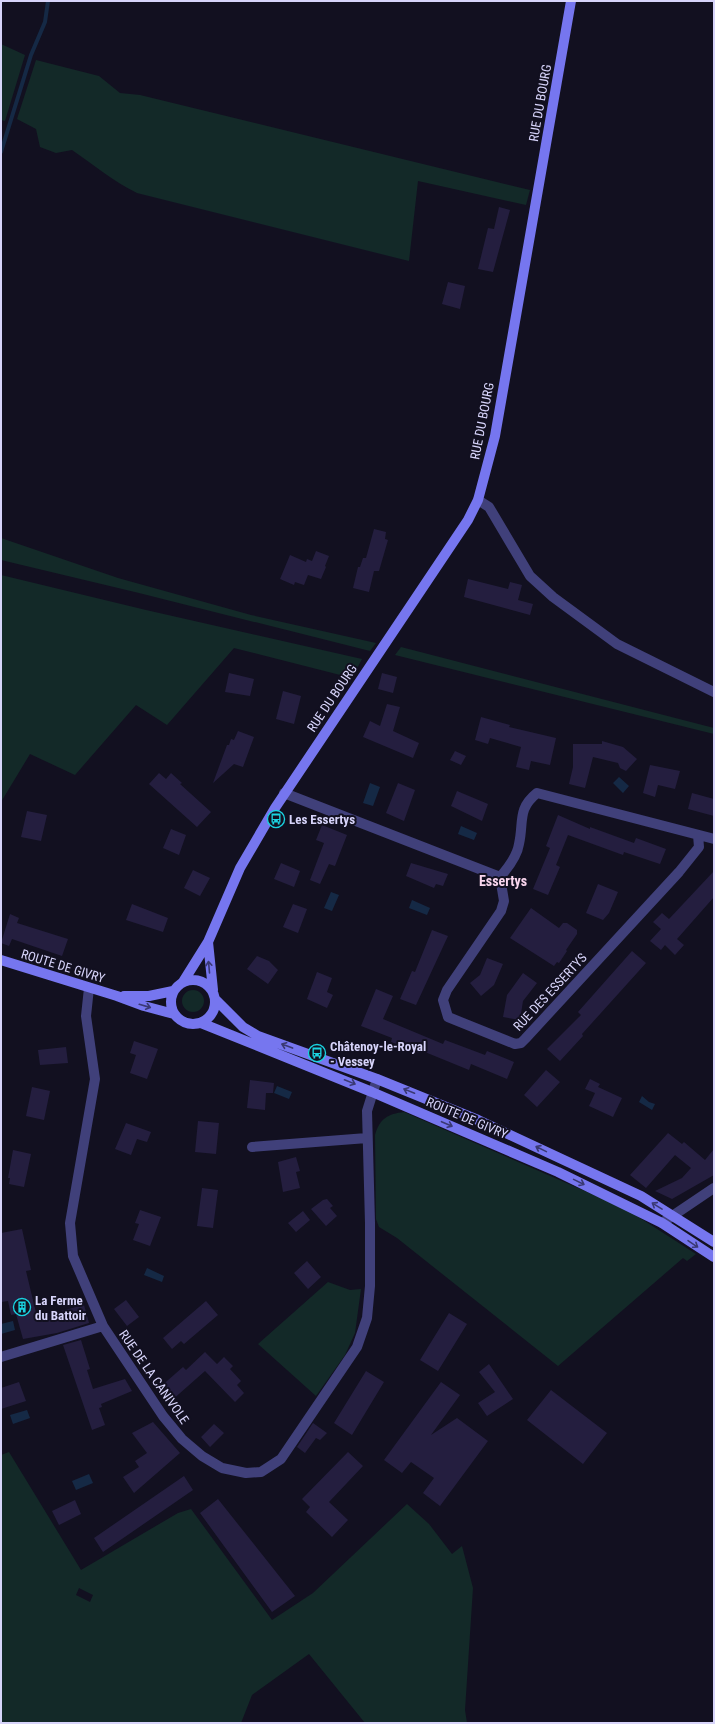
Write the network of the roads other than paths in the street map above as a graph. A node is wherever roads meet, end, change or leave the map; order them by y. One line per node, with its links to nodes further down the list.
1 (572, 1): 2 (main road, RUE DU BOURG)
2 (478, 500): 3 (street); 4 (main road, RUE DU BOURG)
3 (714, 692)
4 (284, 793): 7 (street); 8 (main road, RUE DU BOURG)
5 (698, 835): 6 (street); 7 (street); 7 (street, RUE DES ESSERTYS)
6 (714, 839)
7 (500, 877)
8 (208, 942): 10 (main road, RUE DU BOURG); 13 (main road, RUE DU BOURG, one-way to 8)
9 (1, 960): 11 (main road, ROUTE DE GIVRY)
10 (183, 982): 12 (main road); 13 (main road)
11 (89, 988): 14 (main road, ROUTE DE GIVRY); 26 (street, RUE DE LA CANIVOLE)
12 (174, 991): 14 (main road, ROUTE DE GIVRY); 15 (main road)
13 (214, 995): 16 (main road); 17 (main road, ROUTE DE GIVRY, one-way to 13)
14 (118, 996): 15 (main road, ROUTE DE GIVRY, one-way to 15)
15 (174, 1014): 16 (main road)
16 (201, 1023): 18 (main road, ROUTE DE GIVRY, one-way to 18)
17 (377, 1079): 18 (street, RUE DE LA CANIVOLE); 22 (main road, ROUTE DE GIVRY, one-way to 17)
18 (372, 1092): 19 (street, RUE DE LA CANIVOLE); 23 (main road, ROUTE DE GIVRY, one-way to 23)
19 (367, 1138): 20 (street); 26 (street, RUE DE LA CANIVOLE)
20 (252, 1147)
21 (714, 1188): 22 (street)
22 (673, 1215): 23 (street); 24 (main road, ROUTE DE GIVRY)
23 (662, 1223): 25 (main road, ROUTE DE GIVRY, one-way to 25)
24 (714, 1242)
25 (714, 1257)
26 (103, 1326): 27 (street)
27 (1, 1357)

